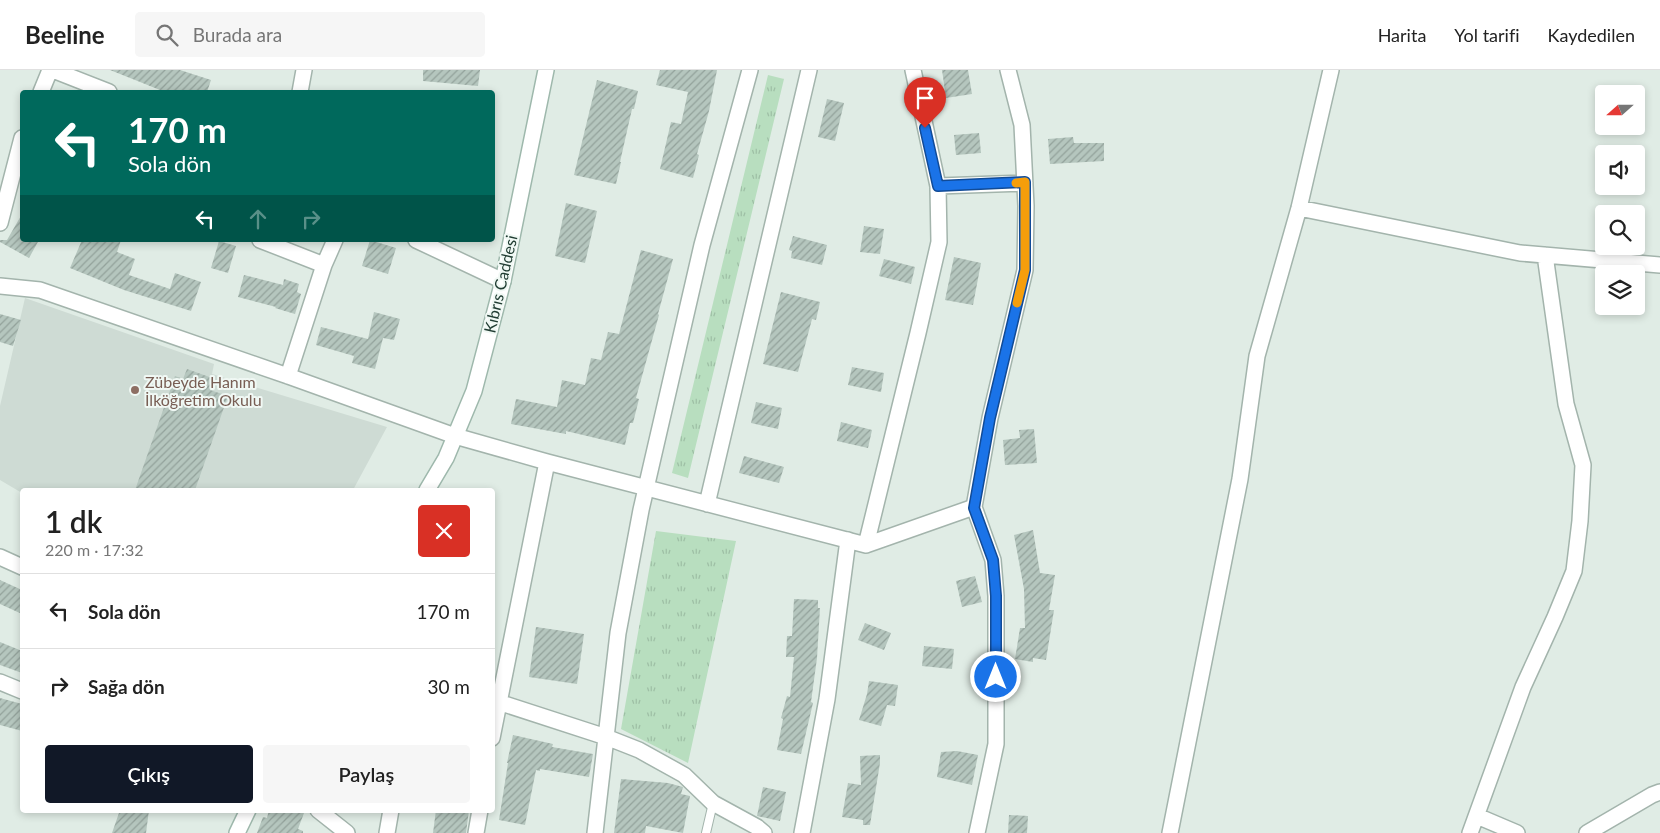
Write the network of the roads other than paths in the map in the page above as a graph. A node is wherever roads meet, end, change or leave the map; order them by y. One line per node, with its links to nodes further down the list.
1 (52, 70): 9 (street); 10 (street)
2 (304, 70): 11 (street)
3 (546, 70): 23 (street, Kıbrıs Caddesi)
4 (750, 70): 28 (street)
5 (809, 70): 30 (street)
6 (913, 70): 14 (street)
7 (1008, 70): 13 (street)
8 (1331, 70): 15 (street)
9 (42, 90)
10 (104, 90)
11 (300, 90)
12 (20, 147): 16 (street)
13 (1025, 182): 14 (street); 31 (street)
14 (938, 186): 33 (street)
15 (1299, 208): 20 (street); 56 (street)
16 (0, 223)
17 (265, 242): 21 (street)
18 (334, 242): 21 (street)
19 (420, 242): 23 (street)
20 (1545, 256): 22 (street); 46 (street)
21 (324, 265): 25 (street)
22 (1660, 266)
23 (503, 281): 26 (street, Kıbrıs Caddesi)
24 (0, 286): 25 (street)
25 (288, 376): 26 (street)
26 (455, 436): 27 (street); 29 (street, Kıbrıs Caddesi)
27 (547, 462): 28 (street); 38 (street)
28 (646, 487): 30 (street); 39 (street)
29 (428, 488)
30 (706, 504): 32 (street)
31 (974, 508): 33 (street); 55 (street)
32 (848, 540): 33 (street); 54 (street)
33 (866, 545)
34 (0, 557): 35 (street)
35 (20, 566)
36 (0, 682): 37 (street)
37 (20, 690)
38 (495, 701): 39 (street)
39 (606, 738): 41 (street); 51 (street)
40 (1660, 792): 59 (street)
41 (713, 803): 52 (lane); 53 (street)
42 (247, 813): 47 (street)
43 (322, 813): 48 (street)
44 (390, 813): 49 (street)
45 (479, 813): 50 (street)
46 (1477, 816): 57 (street); 58 (street)
47 (237, 833)
48 (347, 833)
49 (387, 833)
50 (476, 833)
51 (595, 833)
52 (706, 833)
53 (764, 833)
54 (802, 833)
55 (977, 833)
56 (1170, 833)
57 (1470, 833)
58 (1516, 833)
59 (1587, 833)

